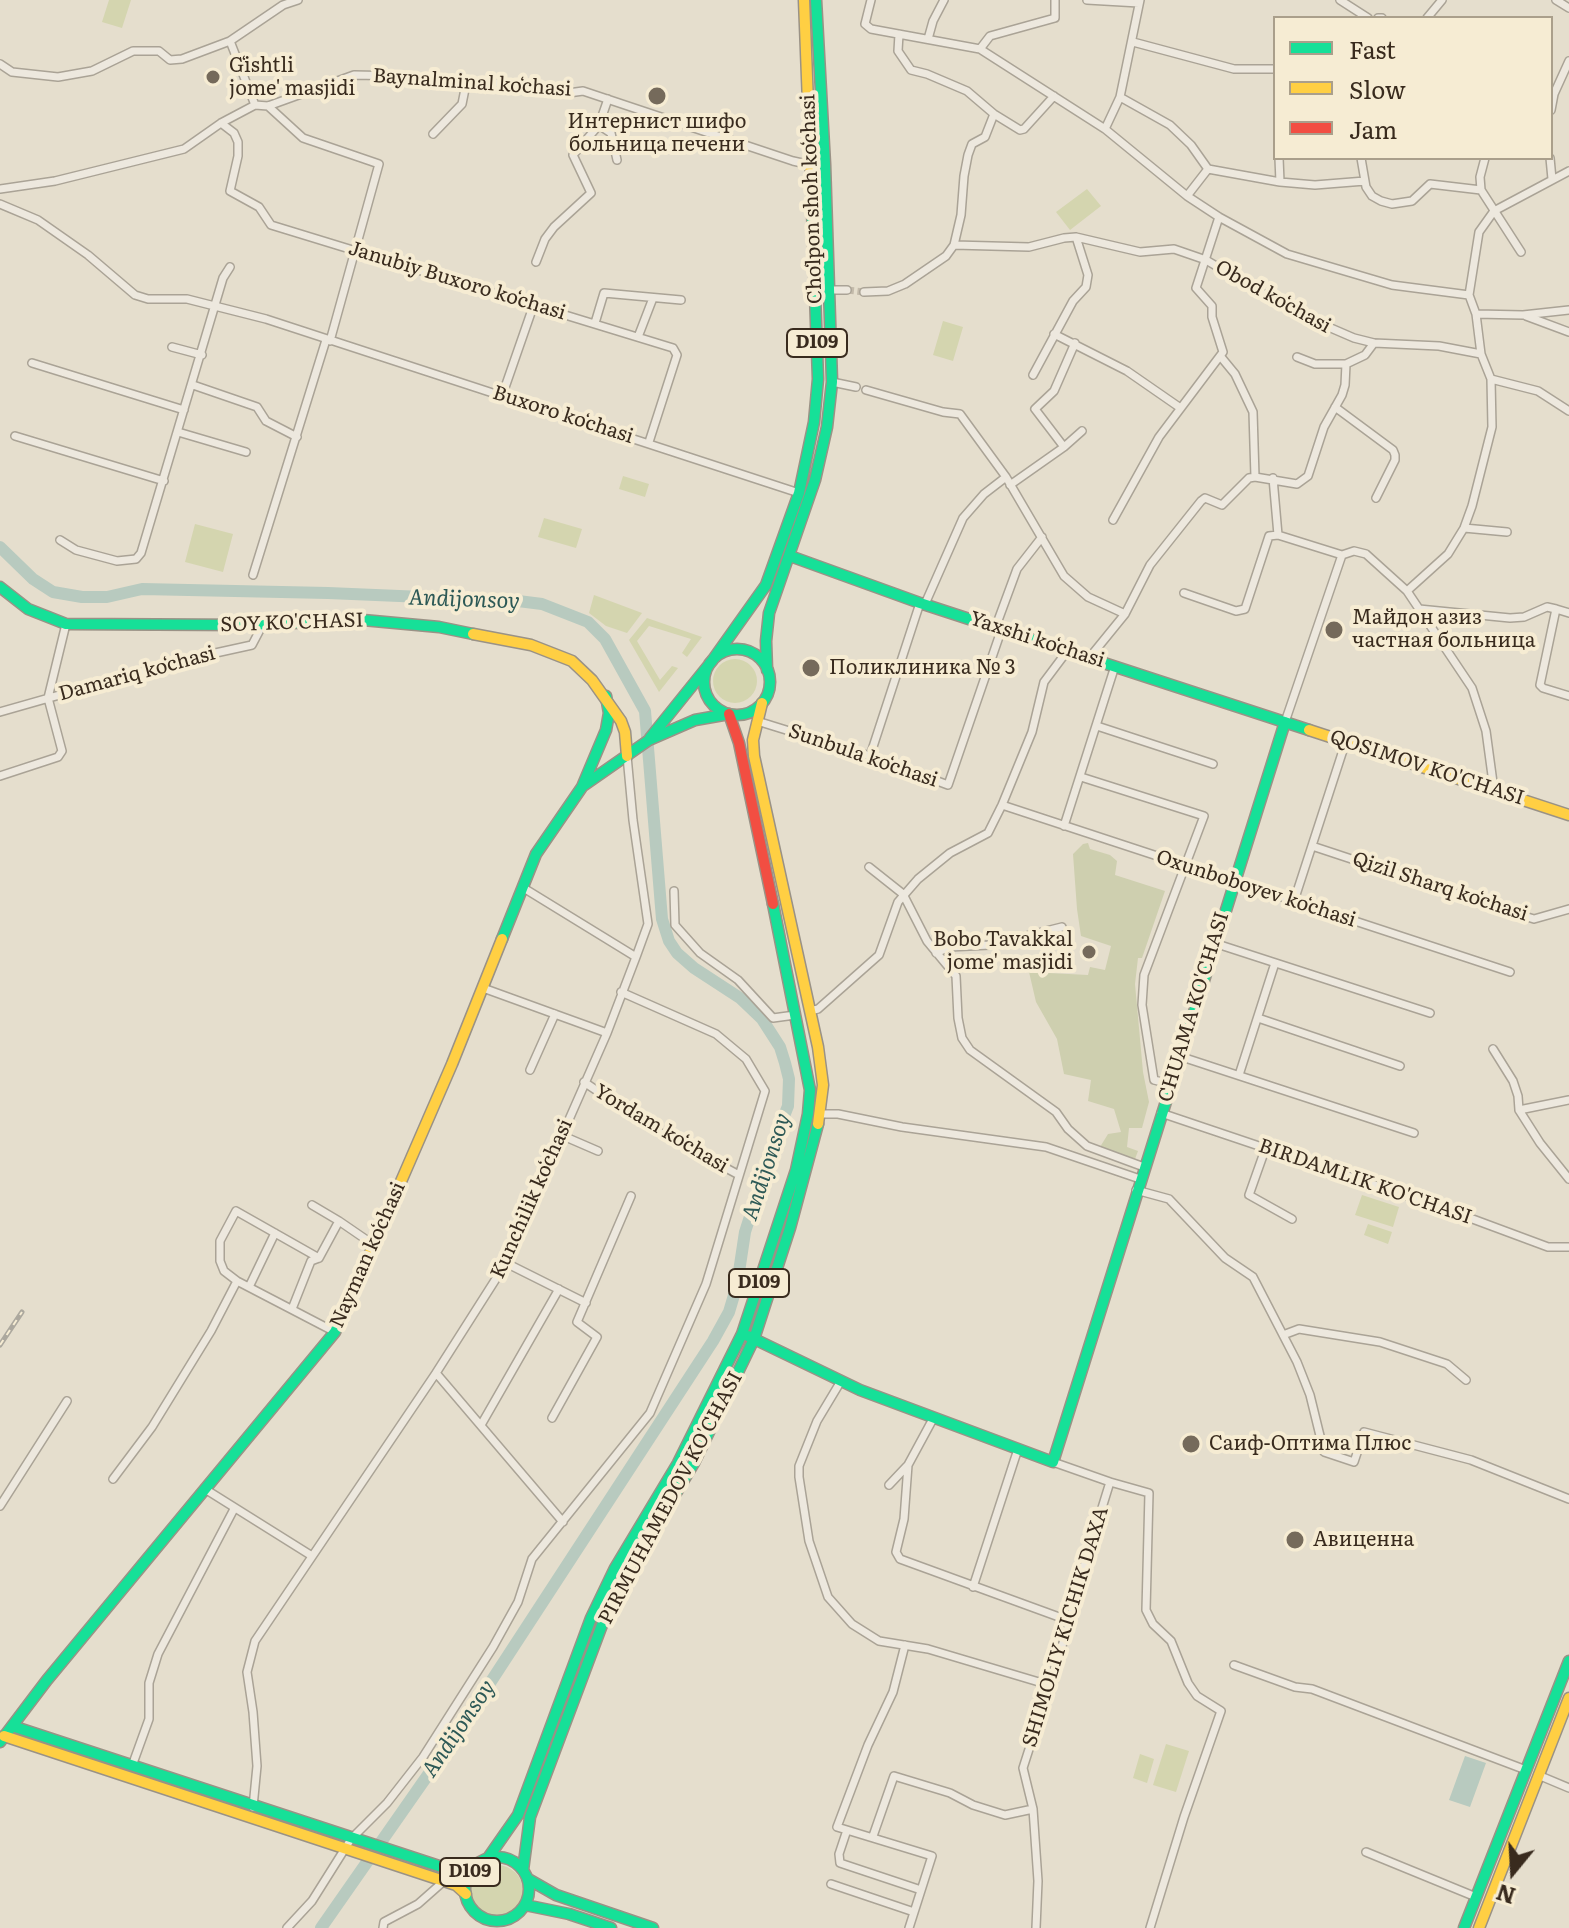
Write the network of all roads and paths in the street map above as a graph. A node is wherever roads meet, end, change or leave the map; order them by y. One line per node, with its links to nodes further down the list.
1 (298, 0): 17 (street)
2 (804, 0): 41 (main road, Choʻlpon shoh koʻchasi / D109)
3 (816, 0): 40 (main road, Choʻlpon shoh koʻchasi / D109)
4 (871, 0): 15 (street)
5 (944, 0): 16 (street)
6 (1055, 0): 19 (street)
7 (1087, 0): 11 (street)
8 (1340, 0): 13 (street)
9 (1442, 0): 14 (street)
10 (1556, 0): 12 (street)
11 (1139, 2): 18 (street)
12 (1569, 8)
13 (1365, 16)
14 (1429, 16)
15 (899, 34): 16 (street); 30 (street)
16 (928, 39): 19 (street)
17 (230, 41): 21 (street); 28 (street)
18 (1133, 42): 22 (street); 25 (street)
19 (980, 49): 24 (street)
20 (1569, 61): 27 (street)
21 (0, 64)
22 (1273, 69)
23 (466, 84): 26 (street, Baynalminal koʻchasi); 29 (street, Baynalminal koʻchasi); 34 (street)
24 (1054, 96): 30 (street); 33 (street)
25 (1120, 97): 33 (street); 42 (street)
26 (608, 99): 32 (street); 41 (street, Baynalminal koʻchasi)
27 (1553, 99)
28 (255, 105): 29 (street, Baynalminal koʻchasi); 31 (street)
29 (268, 106): 55 (street)
30 (994, 114): 54 (street)
31 (221, 123): 47 (street); 55 (street, Janubiy Buxoro koʻchasi)
32 (599, 125): 35 (street); 58 (street)
33 (1105, 129): 49 (street)
34 (433, 134)
35 (617, 160)
36 (1279, 160): 46 (street)
37 (1361, 160): 45 (street)
38 (1484, 160): 48 (street)
39 (1550, 160): 44 (street)
40 (825, 164): 41 (main road); 60 (main road, Choʻlpon shoh koʻchasi / D109)
41 (811, 165): 108 (main road, Choʻlpon shoh koʻchasi / D109)
42 (1208, 169): 46 (street); 49 (street)
43 (1569, 171): 44 (street)
44 (1552, 179): 51 (street)
45 (1365, 181): 46 (street); 48 (street)
46 (1280, 182)
47 (0, 189)
48 (1481, 190): 51 (street)
49 (1187, 196): 52 (street)
50 (0, 204): 67 (street, Buxoro koʻchasi)
51 (1494, 211): 56 (street); 63 (street)
52 (1219, 217): 57 (street); 63 (street)
53 (1076, 237): 54 (street); 57 (street, Obod koʻchasi); 73 (street)
54 (954, 245): 62 (street)
55 (355, 249): 66 (street, Janubiy Buxoro koʻchasi); 75 (street)
56 (1521, 252)
57 (1206, 260): 77 (street, Obod koʻchasi); 81 (street)
58 (536, 262)
59 (230, 267): 67 (street)
60 (829, 290): 61 (street); 87 (main road, Choʻlpon shoh koʻchasi / D109)
61 (847, 290)
62 (864, 292)
63 (1469, 295): 69 (street)
64 (653, 298): 65 (street); 71 (street); 74 (street)
65 (681, 300)
66 (534, 304): 71 (street, Janubiy Buxoro koʻchasi); 91 (street)
67 (217, 305): 75 (street, Buxoro koʻchasi); 80 (street)
68 (1569, 310): 70 (street)
69 (1476, 314): 70 (street); 79 (street)
70 (1523, 315): 72 (street)
71 (595, 323): 74 (street, Janubiy Buxoro koʻchasi)
72 (1569, 332)
73 (1054, 334): 76 (street); 85 (street)
74 (638, 337): 100 (street, Janubiy Buxoro koʻchasi)
75 (328, 340): 91 (street, Buxoro koʻchasi); 99 (street)
76 (1075, 343): 92 (street); 101 (street)
77 (1374, 343): 79 (street, Obod koʻchasi); 84 (street)
78 (172, 347): 80 (street)
79 (1481, 354): 86 (street)
80 (202, 355): 88 (street)
81 (1221, 357): 92 (street); 104 (street)
82 (1297, 357): 84 (street)
83 (32, 363): 94 (street)
84 (1346, 364): 93 (street)
85 (1033, 375)
86 (1491, 379): 95 (street); 111 (street)
87 (832, 382): 89 (street); 117 (main road, Choʻlpon shoh koʻchasi / D109)
88 (193, 385): 94 (street); 99 (street)
89 (856, 387)
90 (866, 390): 103 (street)
91 (502, 396): 100 (street, Buxoro koʻchasi)
92 (1179, 407): 110 (street)
93 (1335, 407): 105 (street); 109 (street)
94 (184, 410): 97 (street)
95 (1569, 411)
96 (1082, 431): 101 (street)
97 (178, 432): 102 (street); 106 (street)
98 (15, 436): 106 (street)
99 (297, 437): 118 (street)
100 (649, 442): 108 (street, Buxoro koʻchasi)
101 (1064, 447): 107 (street)
102 (246, 452)
103 (1006, 477): 107 (street); 122 (street)
104 (1255, 477): 105 (street); 126 (street)
105 (1273, 478): 113 (street)
106 (164, 481): 115 (street)
107 (1010, 485): 114 (street)
108 (799, 493): 132 (main road, Choʻlpon shoh koʻchasi / D109)
109 (1376, 498)
110 (1113, 520)
111 (1464, 528): 112 (street); 120 (street)
112 (1507, 532)
113 (1278, 535): 116 (street); 121 (street)
114 (1042, 537): 126 (street); 129 (street)
115 (60, 540)
116 (1342, 555): 120 (street); 142 (street, CHUAMA KO'CHASI)
117 (790, 556): 122 (main road, Yaxshi koʻchasi); 134 (main road, Choʻlpon shoh koʻchasi / D109)
118 (253, 575)
119 (0, 587): 127 (main road, SOY KO'CHASI)
120 (1407, 591): 123 (street)
121 (1184, 593)
122 (923, 604): 129 (main road, Yaxshi koʻchasi); 147 (street)
123 (1419, 609): 124 (street); 152 (street)
124 (1556, 609): 125 (street); 136 (street)
125 (1569, 613)
126 (1125, 614): 131 (street)
127 (66, 624): 128 (main road, SOY KO'CHASI); 137 (street)
128 (263, 624): 135 (main road, SOY KO'CHASI); 137 (street, Damariq koʻchasi)
129 (999, 627): 130 (main road, Yaxshi koʻchasi); 147 (street, Sunbula koʻchasi)
130 (1068, 650): 131 (main road, Yaxshi koʻchasi); 153 (street)
131 (1090, 657): 133 (main road, Yaxshi koʻchasi)
132 (712, 661): 134 (main road); 140 (main road, D109); 144 (main road, Choʻlpon shoh koʻchasi)
133 (1115, 666): 142 (main road, Yaxshi koʻchasi); 143 (street)
134 (767, 670): 138 (main road, D109)
135 (606, 696): 146 (main road, SOY KO'CHASI); 151 (main road)
136 (1569, 696)
137 (48, 698): 139 (street, Damariq koʻchasi); 149 (street)
138 (762, 703): 140 (main road); 141 (main road, PIRMUHAMEDOV KO'CHASI / D109)
139 (0, 712)
140 (729, 714): 144 (main road); 176 (main road, PIRMUHAMEDOV KO'CHASI / D109)
141 (757, 721): 147 (street, Sunbula koʻchasi); 173 (main road, PIRMUHAMEDOV KO'CHASI / D109)
142 (1285, 722): 145 (main road, QOSIMOV KO'CHASI); 159 (main road, CHUAMA KO'CHASI)
143 (1097, 726): 148 (street); 150 (street)
144 (649, 740): 146 (main road)
145 (1346, 741): 152 (main road, QOSIMOV KO'CHASI); 156 (street)
146 (627, 756): 151 (main road); 168 (street, Kunchilik koʻchasi)
147 (870, 756)
148 (1213, 764)
149 (0, 776)
150 (1081, 777): 155 (street); 157 (street)
151 (582, 787): 160 (main road, Nayman koʻchasi)
152 (1494, 790): 154 (main road, QOSIMOV KO'CHASI)
153 (1002, 805): 155 (street, Oxunboboyev koʻchasi); 162 (street)
154 (1569, 815)
155 (1064, 826): 157 (street, Oxunboboyev koʻchasi)
156 (1312, 846): 163 (street); 164 (street, Qizil Sharq koʻchasi)
157 (1184, 866): 159 (street, Oxunboboyev koʻchasi); 185 (street)
158 (869, 867): 162 (street)
159 (1233, 883): 163 (street, Oxunboboyev koʻchasi); 166 (main road, CHUAMA KO'CHASI)
160 (522, 887): 168 (street); 171 (main road, Nayman koʻchasi)
161 (674, 891): 176 (street)
162 (903, 894): 167 (street); 173 (street)
163 (1294, 901): 170 (street, Oxunboboyev koʻchasi)
164 (1569, 909)
165 (1062, 927): 167 (street)
166 (1214, 943): 169 (street); 180 (main road, CHUAMA KO'CHASI)
167 (936, 953): 194 (street)
168 (636, 957): 172 (street, Kunchilik koʻchasi)
169 (1275, 963): 174 (street); 177 (street)
170 (1510, 972)
171 (483, 988): 175 (street); 203 (main road, Nayman koʻchasi)
172 (621, 992): 178 (street, Kunchilik koʻchasi); 195 (street)
173 (810, 1011): 189 (main road, PIRMUHAMEDOV KO'CHASI / D109)
174 (1430, 1013)
175 (555, 1014): 178 (street); 182 (street)
176 (795, 1015): 213 (main road, PIRMUHAMEDOV KO'CHASI / D109)
177 (1258, 1018): 181 (street); 183 (street)
178 (607, 1033): 184 (street, Kunchilik koʻchasi)
179 (1493, 1049): 187 (street)
180 (1179, 1056): 183 (street); 185 (main road, CHUAMA KO'CHASI)
181 (1400, 1066)
182 (530, 1070)
183 (1239, 1075): 190 (street)
184 (584, 1082): 191 (street, Kunchilik koʻchasi); 195 (street, Yordam koʻchasi)
185 (1170, 1084): 188 (main road, CHUAMA KO'CHASI)
186 (1569, 1100): 187 (street)
187 (1519, 1110): 196 (street)
188 (1161, 1113): 192 (street, BIRDAMLIK KO'CHASI); 194 (main road, CHUAMA KO'CHASI)
189 (821, 1114): 197 (street); 215 (main road, PIRMUHAMEDOV KO'CHASI / D109)
190 (1414, 1133)
191 (561, 1135): 193 (street); 206 (street, Kunchilik koʻchasi)
192 (1266, 1147): 200 (street); 204 (street, BIRDAMLIK KO'CHASI)
193 (598, 1151)
194 (1144, 1167): 197 (main road, CHUAMA KO'CHASI)
195 (739, 1175): 233 (street)
196 (1569, 1179)
197 (1138, 1184): 214 (street); 224 (main road, CHUAMA KO'CHASI)
198 (631, 1196): 210 (street)
199 (312, 1205): 201 (street)
200 (1292, 1219)
201 (339, 1221): 203 (street); 205 (street)
202 (275, 1233): 205 (street); 207 (street); 208 (street)
203 (374, 1245): 212 (main road, Nayman koʻchasi)
204 (1569, 1247)
205 (319, 1258): 211 (street)
206 (506, 1263): 209 (street); 216 (street, Kunchilik koʻchasi)
207 (237, 1281): 208 (street); 226 (street)
208 (249, 1287): 211 (street)
209 (559, 1289): 210 (street); 222 (street)
210 (586, 1303): 221 (street)
211 (292, 1309): 212 (street)
212 (335, 1332): 229 (main road, Nayman koʻchasi)
213 (742, 1334): 215 (main road); 255 (main road, PIRMUHAMEDOV KO'CHASI / D109)
214 (1283, 1335): 217 (street); 230 (street)
215 (754, 1339): 218 (main road); 256 (main road, PIRMUHAMEDOV KO'CHASI / D109)
216 (436, 1373): 222 (street); 234 (street, Kunchilik koʻchasi)
217 (1466, 1380)
218 (841, 1381): 220 (main road); 237 (street)
219 (67, 1401): 231 (street)
220 (934, 1417): 223 (main road); 225 (street)
221 (552, 1418)
222 (481, 1425): 233 (street)
223 (1018, 1449): 224 (main road); 235 (street)
224 (1053, 1462): 227 (street, SHIMOLIY KICHIK DAXA)
225 (908, 1465): 228 (street); 235 (street)
226 (113, 1479)
227 (1110, 1482): 236 (street, SHIMOLIY KICHIK DAXA); 272 (street)
228 (889, 1485)
229 (205, 1489): 232 (street); 242 (main road, Nayman koʻchasi)
230 (1569, 1499)
231 (0, 1506)
232 (234, 1509): 234 (street); 244 (street)
233 (563, 1522): 252 (street)
234 (312, 1556): 248 (street, Kunchilik koʻchasi)
235 (973, 1587): 236 (street)
236 (1070, 1621): 240 (street, SHIMOLIY KICHIK DAXA)
237 (905, 1645): 240 (street); 250 (street)
238 (1568, 1664): 245 (main road)
239 (1234, 1665): 245 (street)
240 (1049, 1685): 249 (street, SHIMOLIY KICHIK DAXA)
241 (1569, 1698): 246 (main road)
242 (12, 1726): 243 (main road, Nayman koʻchasi); 244 (main road)
243 (2, 1739): 252 (main road)
244 (132, 1766): 248 (main road)
245 (1526, 1770): 261 (main road)
246 (1538, 1775): 247 (street); 274 (main road)
247 (1569, 1788)
248 (253, 1807): 252 (main road)
249 (1033, 1809): 251 (street); 271 (street, SHIMOLIY KICHIK DAXA)
250 (847, 1830): 251 (street); 259 (street)
251 (873, 1836): 259 (street)
252 (348, 1844): 254 (main road); 266 (street)
253 (1366, 1852): 261 (street)
254 (395, 1859): 255 (main road); 257 (main road)
255 (483, 1860): 256 (main road, D109); 260 (main road, D109)
256 (526, 1874): 262 (main road, D109); 269 (main road, D109)
257 (444, 1881): 260 (main road); 267 (street)
258 (831, 1884): 263 (street)
259 (921, 1890): 263 (street)
260 (466, 1894): 264 (main road, D109)
261 (1476, 1897): 273 (main road)
262 (525, 1905): 265 (main road, D109); 268 (main road)
263 (914, 1912): 270 (street)
264 (483, 1922): 265 (main road, D109)
265 (501, 1924)
266 (287, 1928)
267 (383, 1928)
268 (611, 1928)
269 (653, 1928)
270 (909, 1928)
271 (1036, 1928)
272 (1150, 1928)
273 (1464, 1928)
274 (1479, 1928)

